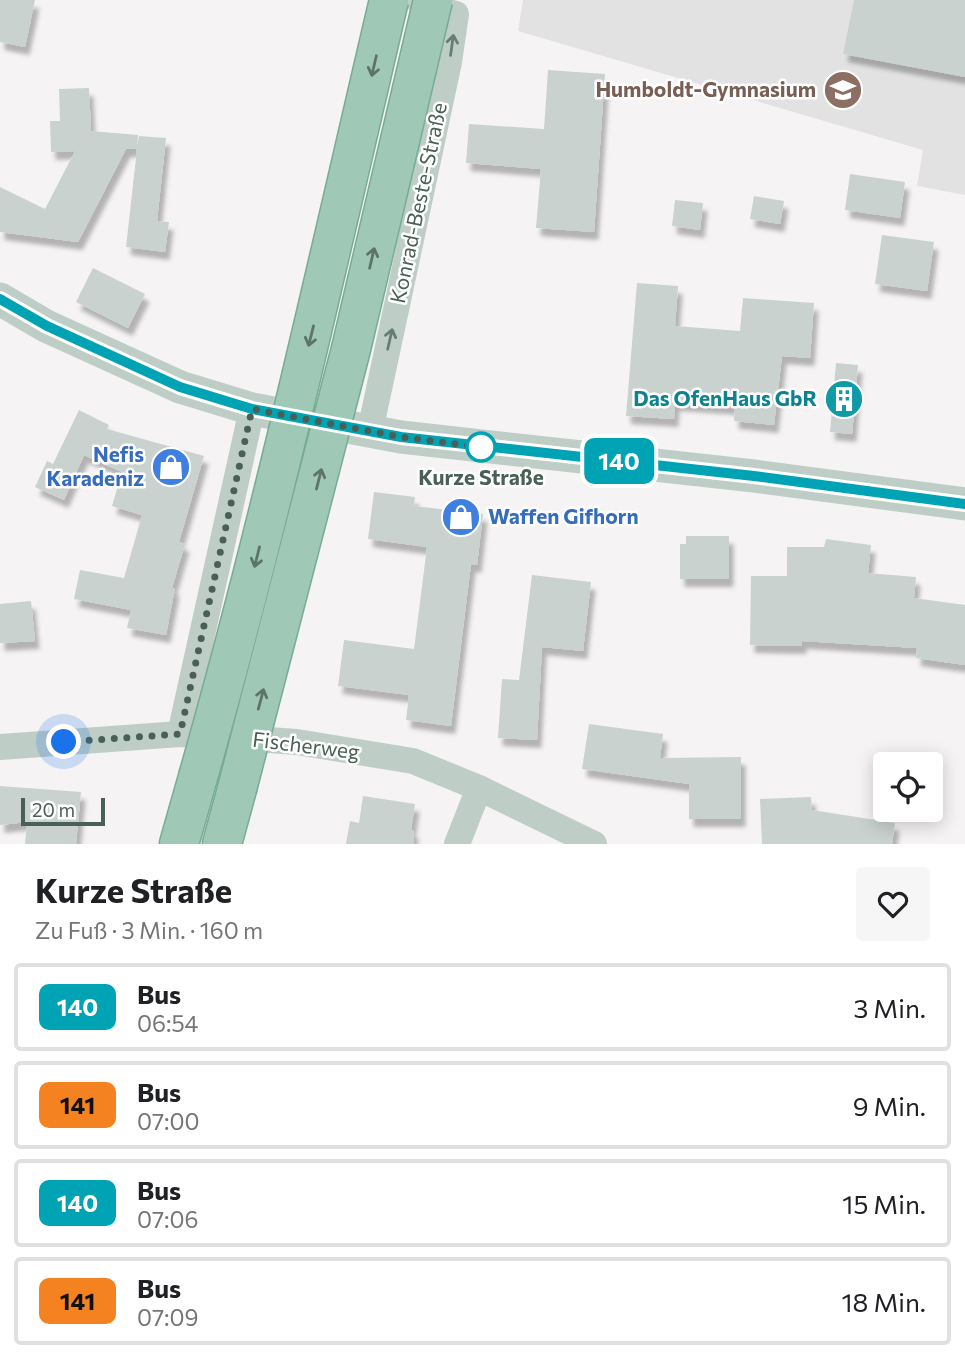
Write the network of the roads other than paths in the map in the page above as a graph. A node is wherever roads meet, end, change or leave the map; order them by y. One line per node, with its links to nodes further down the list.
1 (389, 0): 11 (highway, one-way to 11, bridge)
2 (418, 0): 3 (street)
3 (444, 7): 6 (street, Konrad-Beste-Straße, one-way to 3); 12 (highway, one-way to 3, bridge)
4 (0, 299): 5 (street)
5 (252, 409): 6 (street); 8 (street)
6 (370, 432): 7 (street)
7 (965, 504)
8 (180, 734): 9 (street, Fischerweg); 10 (street, Fischerweg)
9 (0, 747)
10 (479, 788): 13 (street); 14 (street, Fischerweg)
11 (180, 844)
12 (222, 844)
13 (457, 844)
14 (594, 844)

